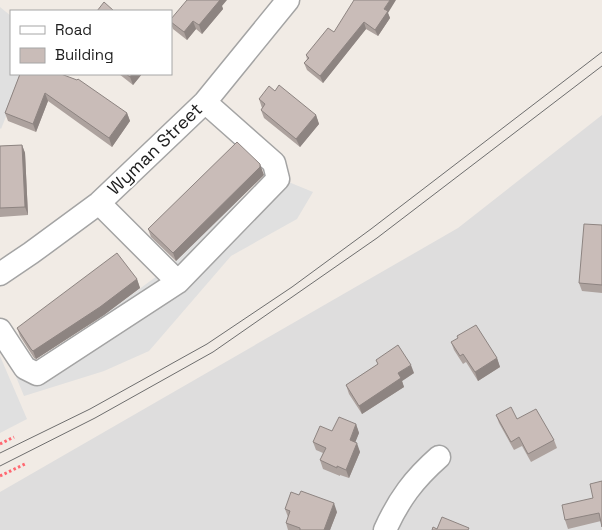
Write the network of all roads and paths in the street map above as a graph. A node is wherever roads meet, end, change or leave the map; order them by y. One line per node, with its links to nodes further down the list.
1 (288, 0): 2 (street, Wyman Street)
2 (205, 102): 3 (street, Wyman Street); 5 (street)
3 (99, 203): 4 (street, Wyman Street); 5 (street)
4 (0, 274)
5 (178, 282): 6 (street)
6 (0, 330)
7 (14, 437): 8 (path)
8 (0, 444)
9 (439, 457): 12 (street)
10 (27, 463): 11 (path)
11 (0, 476)
12 (385, 530)

